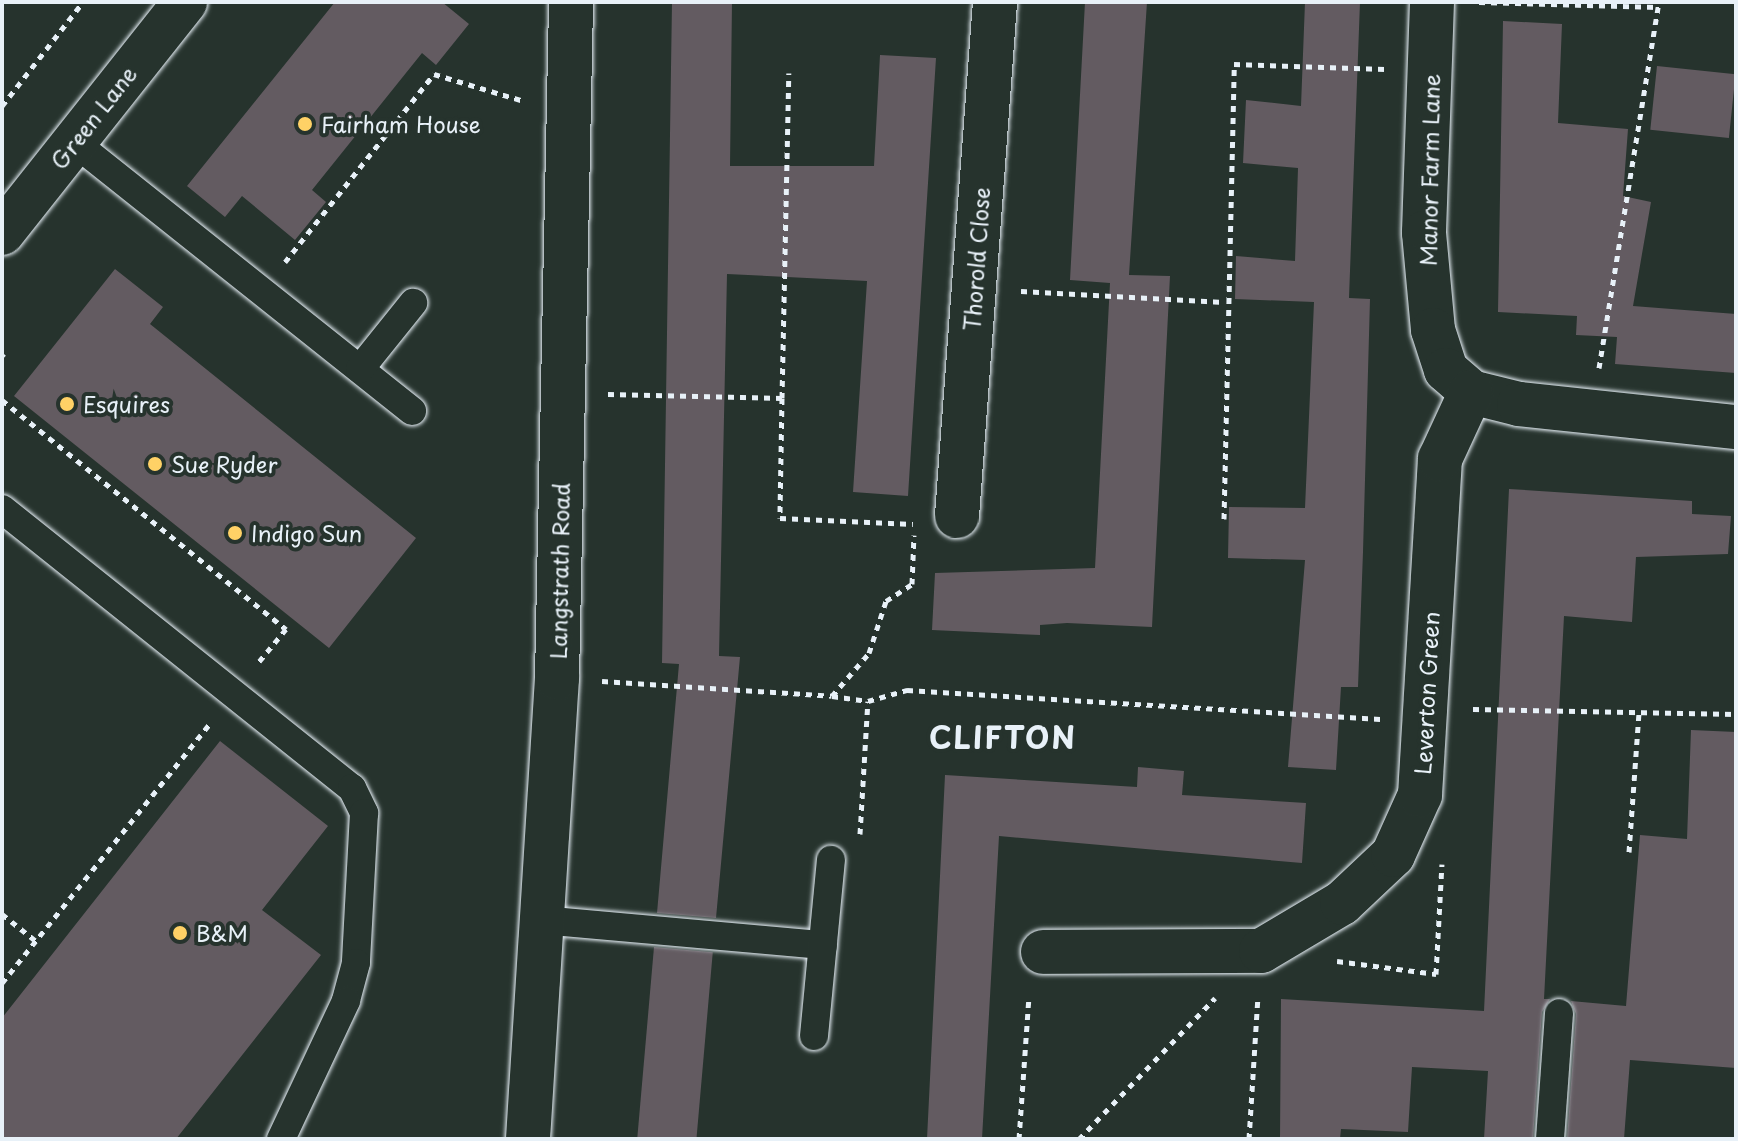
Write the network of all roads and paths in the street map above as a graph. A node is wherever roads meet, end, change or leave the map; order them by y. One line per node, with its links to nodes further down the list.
1 (83, 2): 10 (path)
2 (185, 2): 12 (street, Green Lane)
3 (571, 2): 11 (street, Langstrath Road)
4 (995, 2): 14 (street, Thorold Close)
5 (1432, 2): 8 (street, Manor Farm Lane)
6 (1478, 2): 7 (path)
7 (1659, 4): 23 (path)
8 (1430, 71): 16 (path); 19 (street, Manor Farm Lane)
9 (789, 73): 21 (path)
10 (2, 106)
11 (568, 115): 15 (path); 20 (street, Langstrath Road)
12 (74, 142): 13 (street, Green Lane); 15 (lane)
13 (2, 233)
14 (974, 288): 16 (path); 26 (street, Thorold Close)
15 (262, 291): 18 (lane)
16 (1224, 302): 27 (path)
17 (413, 303): 18 (lane)
18 (360, 369): 22 (lane)
19 (1471, 392): 23 (street); 34 (street, Leverton Green)
20 (562, 393): 21 (path); 29 (street, Langstrath Road)
21 (782, 398): 28 (path)
22 (412, 411)
23 (1594, 413): 24 (street)
24 (1736, 427)
25 (2, 509): 46 (lane)
26 (957, 516): 28 (path)
27 (1224, 519)
28 (914, 524): 30 (path)
29 (557, 678): 30 (path); 39 (street, Langstrath Road)
30 (832, 696): 31 (path)
31 (868, 701): 34 (path); 35 (path)
32 (1639, 712): 33 (path); 34 (path); 36 (path)
33 (1736, 714)
34 (1426, 715): 42 (street, Leverton Green)
35 (860, 834)
36 (1629, 852)
37 (831, 860): 41 (lane)
38 (2, 914): 40 (path)
39 (541, 920): 41 (lane); 47 (street, Langstrath Road)
40 (36, 941)
41 (823, 945): 45 (lane)
42 (1261, 951): 43 (street); 49 (path); 50 (path)
43 (1043, 952): 48 (path)
44 (1559, 1013): 51 (lane)
45 (814, 1036)
46 (281, 1139)
47 (528, 1139)
48 (1019, 1139)
49 (1079, 1139)
50 (1249, 1139)
51 (1550, 1139)

